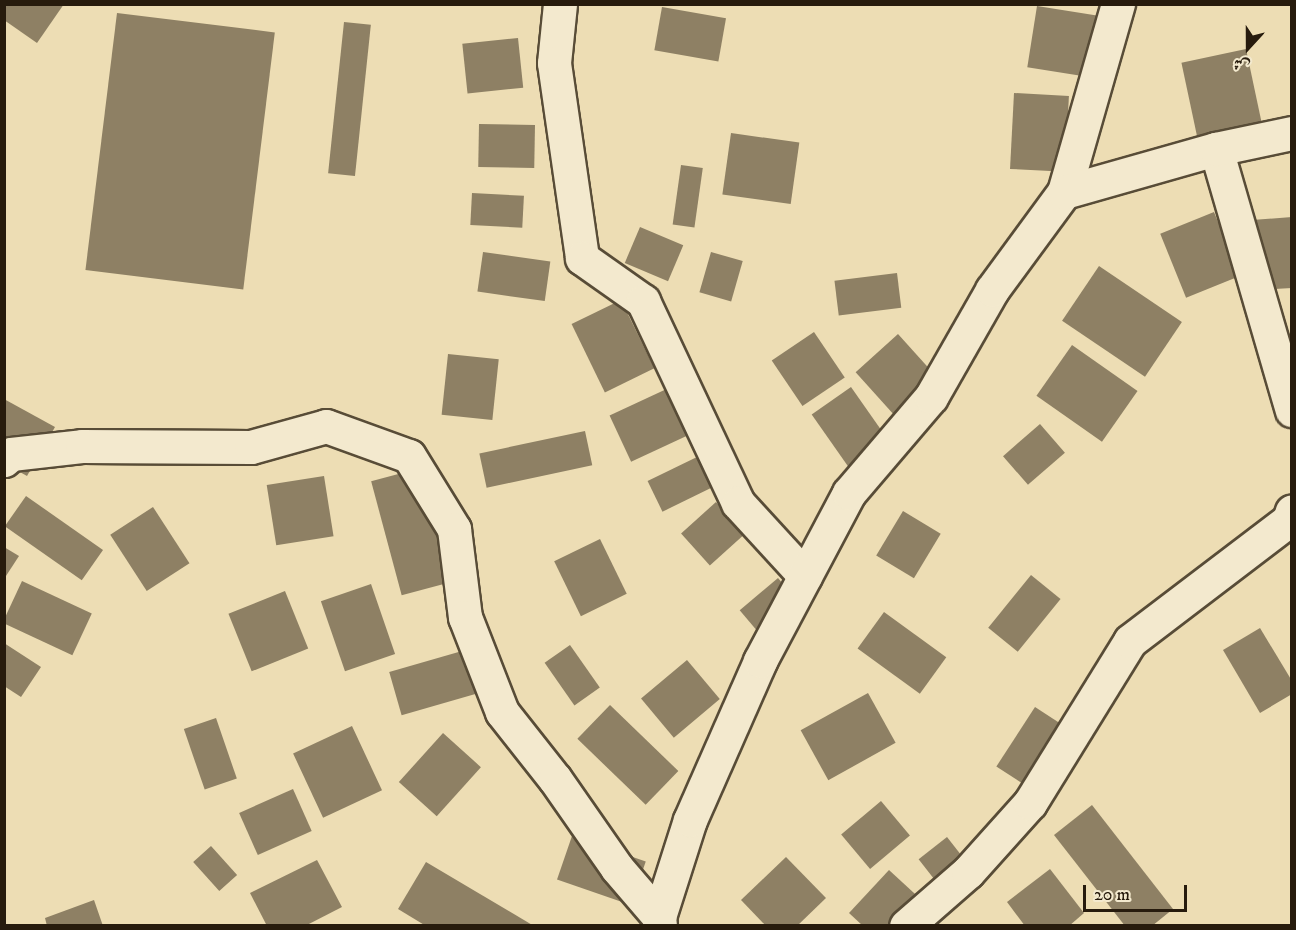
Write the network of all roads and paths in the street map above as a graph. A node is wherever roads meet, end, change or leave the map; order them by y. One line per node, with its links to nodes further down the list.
1 (560, 4): 9 (street)
2 (1118, 4): 5 (street)
3 (1292, 133): 4 (street)
4 (1216, 149): 5 (street); 6 (street)
5 (1064, 192): 9 (street)
6 (1292, 410)
7 (4, 460): 10 (street)
8 (1292, 511): 11 (street)
9 (805, 576): 10 (street)
10 (660, 921)
11 (906, 926)

